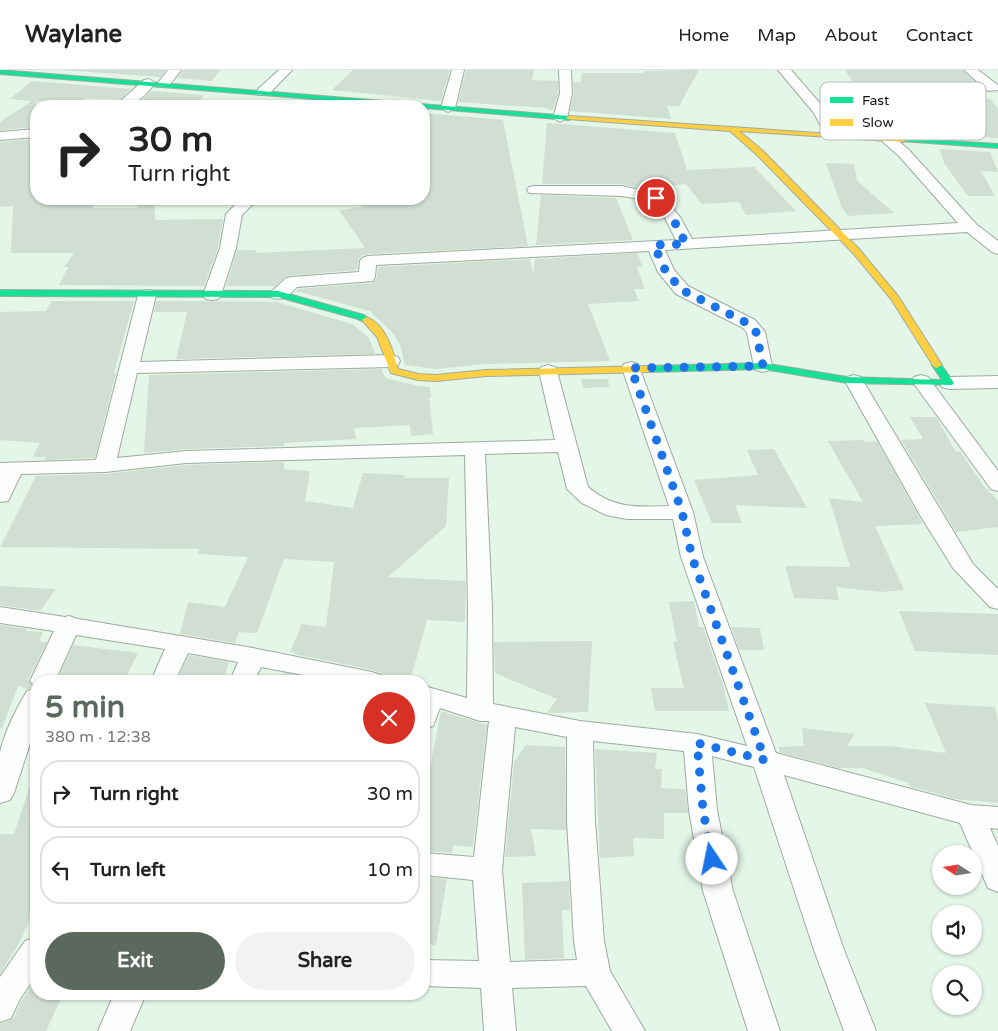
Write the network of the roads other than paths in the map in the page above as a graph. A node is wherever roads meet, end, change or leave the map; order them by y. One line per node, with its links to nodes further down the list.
1 (175, 70): 11 (street)
2 (286, 70): 13 (street)
3 (458, 70): 19 (street)
4 (565, 70): 21 (street)
5 (784, 70): 20 (street)
6 (970, 70): 9 (street)
7 (0, 72): 8 (street)
8 (35, 72): 11 (street)
9 (986, 82)
10 (986, 82): 12 (street)
11 (156, 83): 13 (street); 15 (street)
12 (996, 90)
13 (263, 92): 14 (street)
14 (280, 94): 16 (street); 17 (street)
15 (131, 100)
16 (276, 100)
17 (352, 100)
18 (430, 106): 19 (street)
19 (448, 108): 21 (street)
20 (820, 112)
21 (560, 118): 22 (street)
22 (732, 129): 24 (street); 32 (street)
23 (30, 133): 25 (street)
24 (820, 134)
25 (0, 136)
26 (889, 140): 31 (street)
27 (904, 140): 28 (street)
28 (998, 146)
29 (534, 190): 33 (street)
30 (244, 205): 39 (street)
31 (970, 227): 32 (street); 35 (street)
32 (842, 238): 33 (street); 48 (street)
33 (686, 244): 34 (street)
34 (654, 245): 37 (street); 41 (street)
35 (998, 249)
36 (0, 293): 38 (street)
37 (278, 294): 39 (street); 40 (street)
38 (147, 295): 39 (street); 42 (street)
39 (212, 295)
40 (391, 361): 42 (street); 44 (street)
41 (763, 366): 43 (street); 45 (street)
42 (130, 368): 51 (street)
43 (631, 368): 44 (street); 55 (street)
44 (548, 371): 49 (street)
45 (854, 381): 46 (street); 56 (street)
46 (921, 381): 48 (street); 53 (street)
47 (998, 382): 48 (street)
48 (949, 383)
49 (567, 446): 50 (street); 55 (street)
50 (475, 449): 51 (street); 67 (street)
51 (106, 466): 52 (street)
52 (6, 469): 54 (street)
53 (998, 485)
54 (0, 496)
55 (682, 512): 70 (street)
56 (998, 602)
57 (0, 615): 58 (street)
58 (69, 624): 59 (street); 61 (street)
59 (180, 643): 60 (street); 62 (street)
60 (253, 656): 63 (street); 64 (street)
61 (46, 675)
62 (166, 675)
63 (245, 675)
64 (332, 675)
65 (430, 705): 67 (street)
66 (30, 710): 71 (street)
67 (492, 714): 68 (street); 75 (street)
68 (580, 730): 69 (street); 78 (street)
69 (697, 743): 70 (street); 86 (street)
70 (765, 760): 73 (street); 87 (street)
71 (5, 765): 72 (street)
72 (0, 793)
73 (985, 816): 76 (street)
74 (430, 865): 75 (street)
75 (487, 870): 80 (street)
76 (998, 880)
77 (30, 959): 82 (street)
78 (595, 972): 80 (street); 85 (street)
79 (430, 973): 80 (street)
80 (494, 975): 84 (street)
81 (127, 1000): 83 (street)
82 (0, 1008)
83 (114, 1031)
84 (500, 1031)
85 (629, 1031)
86 (764, 1031)
87 (860, 1031)

